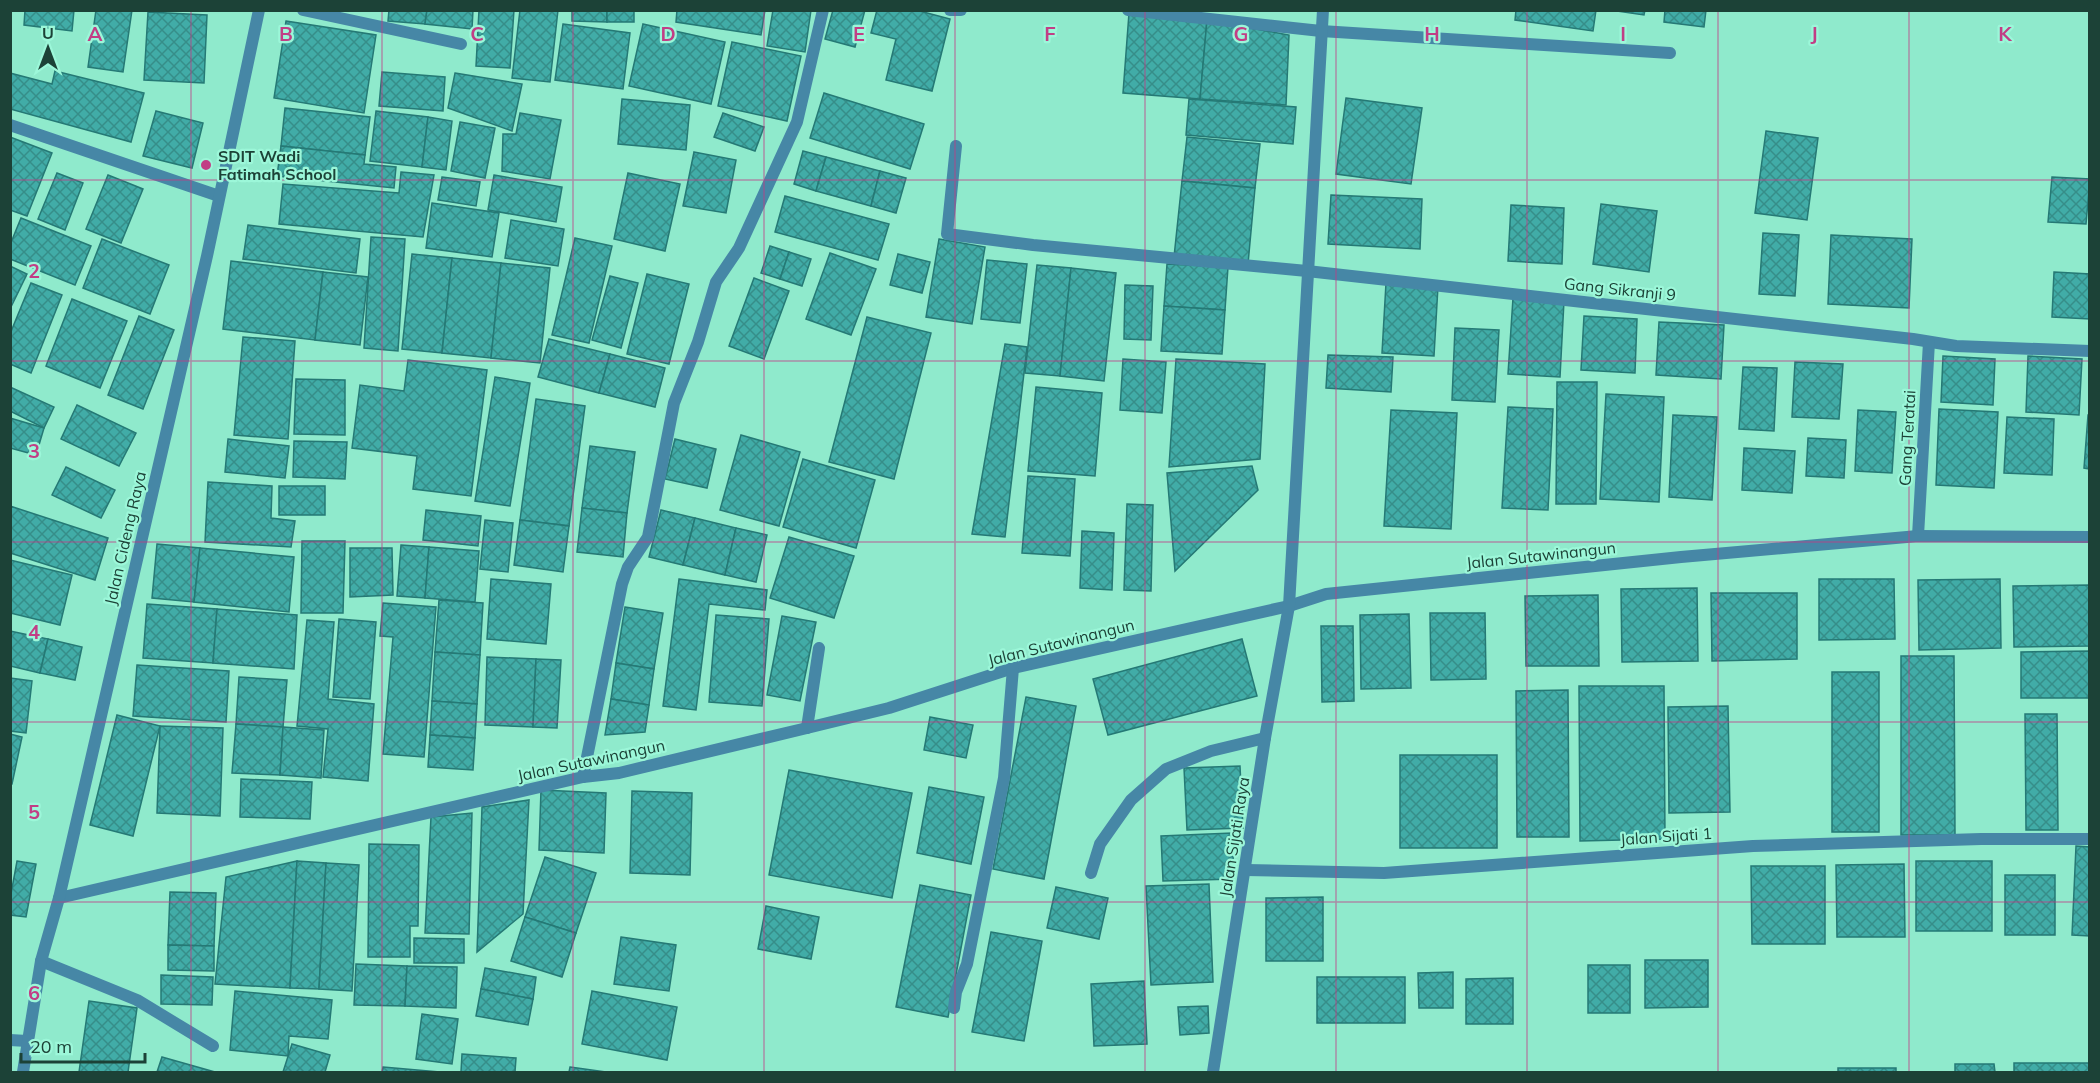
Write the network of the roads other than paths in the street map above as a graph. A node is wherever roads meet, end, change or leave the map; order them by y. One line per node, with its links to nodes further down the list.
1 (259, 10): 13 (street, Jalan Cideng Raya)
2 (303, 10): 9 (street)
3 (823, 10): 24 (street)
4 (950, 10): 5 (street)
5 (961, 10)
6 (1128, 10): 8 (street)
7 (1323, 10): 8 (street, Jalan Sijati Raya)
8 (1321, 31): 10 (street); 14 (street, Jalan Sijati Raya)
9 (461, 44)
10 (1670, 53)
11 (10, 125): 13 (street)
12 (956, 146): 14 (street, Gang Sikranji 9)
13 (219, 196): 28 (street, Jalan Cideng Raya)
14 (1307, 270): 15 (street, Gang Sikranji 9); 19 (street, Jalan Sijati Raya)
15 (1929, 342): 16 (street, Gang Sikranji 9); 17 (street, Gang Teratai)
16 (2090, 351)
17 (1918, 536): 18 (street, Jalan Sutawinangun); 19 (street, Jalan Sutawinangun)
18 (2090, 537)
19 (1288, 606): 21 (street, Jalan Sutawinangun); 23 (street, Jalan Sijati Raya)
20 (819, 648): 22 (street)
21 (1013, 668): 22 (street, Jalan Sutawinangun); 30 (street)
22 (807, 728): 24 (street, Jalan Sutawinangun)
23 (1265, 738): 26 (street, Jalan Sijati Raya); 27 (street)
24 (583, 777): 28 (street, Jalan Sutawinangun)
25 (2090, 839): 26 (street, Jalan Sijati 1)
26 (1246, 870): 35 (street, Jalan Sijati Raya)
27 (1091, 873)
28 (59, 898): 29 (street, Jalan Cideng Raya)
29 (41, 962): 32 (street, Jalan Cideng Raya); 33 (street)
30 (954, 1008)
31 (10, 1040): 32 (street)
32 (27, 1041): 34 (street, Jalan Cideng Raya)
33 (213, 1046)
34 (23, 1072)
35 (1213, 1072)

